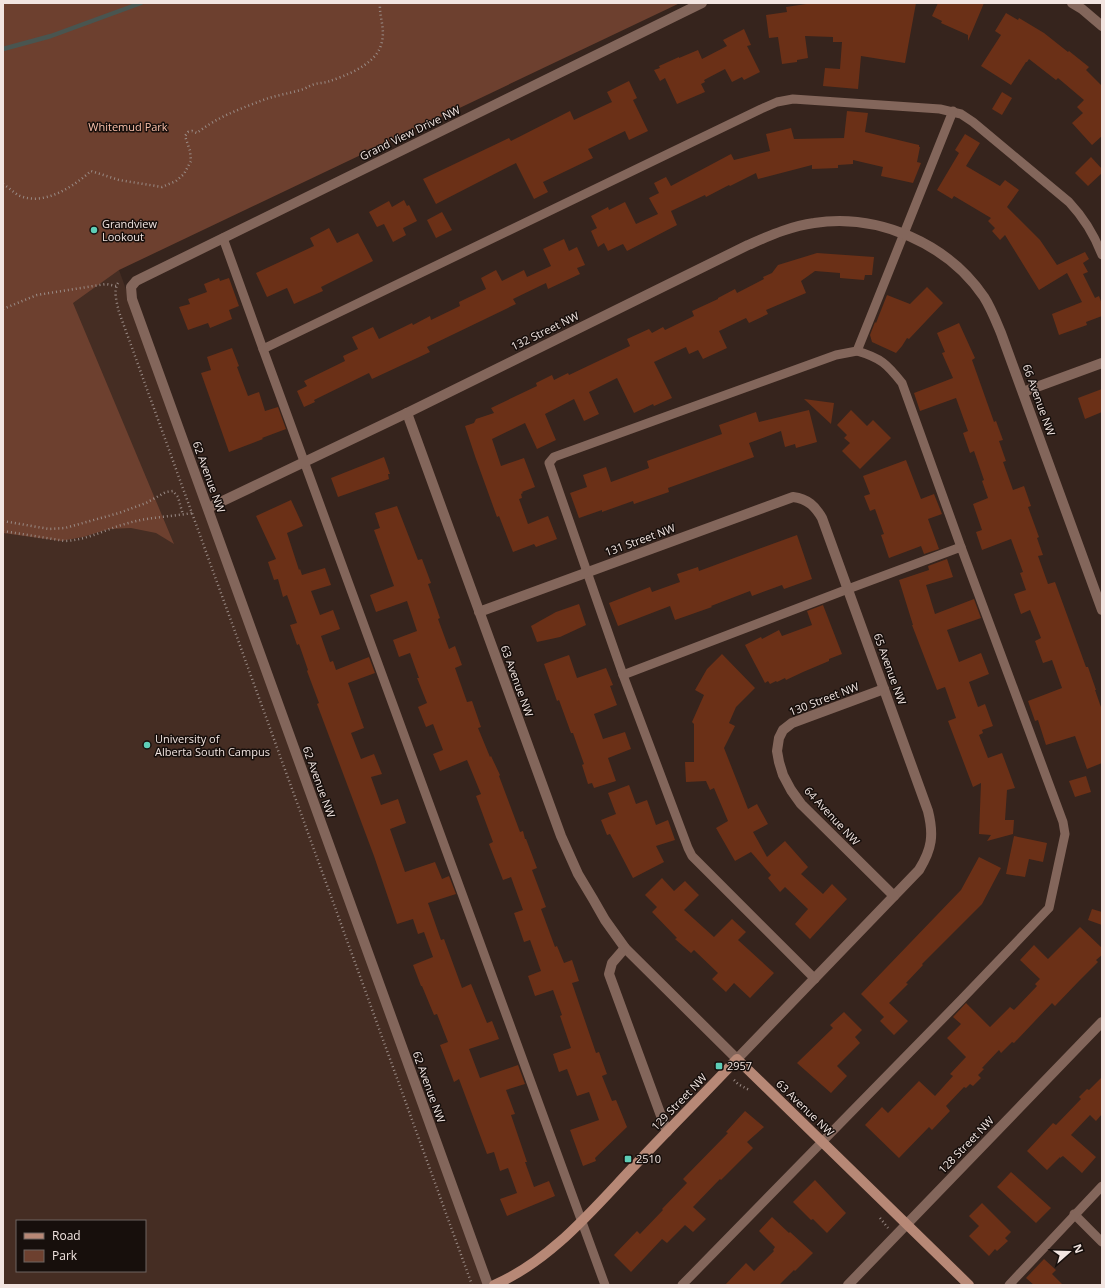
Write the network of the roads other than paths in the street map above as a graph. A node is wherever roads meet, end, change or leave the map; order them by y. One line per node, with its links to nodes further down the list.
1 (702, 3): 6 (street, Grand View Drive NW)
2 (1072, 3): 3 (street)
3 (1102, 26)
4 (953, 112): 5 (lane); 7 (lane); 9 (lane)
5 (904, 234): 10 (lane); 12 (street, 66 Avenue NW); 13 (street, 132 Street NW)
6 (223, 238): 8 (street, Grand View Drive NW); 9 (lane)
7 (1102, 255)
8 (131, 287): 16 (street, 62 Avenue NW)
9 (263, 349): 14 (lane)
10 (857, 351): 17 (lane); 18 (lane)
11 (1102, 363): 12 (street)
12 (1023, 392): 20 (street, 66 Avenue NW)
13 (406, 413): 14 (street, 132 Street NW); 21 (street, 63 Avenue NW)
14 (304, 461): 16 (street, 132 Street NW); 35 (lane)
15 (810, 502): 18 (street, 131 Street NW); 19 (street, 65 Avenue NW)
16 (208, 508): 38 (street, 62 Avenue NW)
17 (961, 548): 19 (lane); 32 (lane)
18 (587, 572): 21 (street, 131 Street NW); 22 (lane)
19 (848, 589): 22 (lane); 23 (street, 65 Avenue NW)
20 (1102, 610)
21 (479, 612): 27 (street, 63 Avenue NW)
22 (624, 675): 28 (lane)
23 (884, 689): 24 (street, 130 Street NW); 25 (street, 65 Avenue NW)
24 (779, 738): 26 (street, 64 Avenue NW)
25 (930, 848): 26 (street, 129 Street NW)
26 (894, 896): 28 (street, 129 Street NW)
27 (625, 948): 30 (street, 63 Avenue NW); 31 (street)
28 (815, 979): 30 (street, 129 Street NW)
29 (1102, 1022): 36 (street, 128 Street NW)
30 (737, 1059): 31 (street, 129 Street NW); 32 (street, 63 Avenue NW)
31 (667, 1132): 35 (street, 129 Street NW)
32 (823, 1142): 36 (street, 63 Avenue NW); 41 (lane)
33 (1102, 1186): 34 (lane)
34 (1074, 1214): 37 (lane); 44 (lane)
35 (581, 1222): 39 (street, 129 Street NW); 40 (lane)
36 (906, 1224): 42 (street, 128 Street NW); 43 (street, 63 Avenue NW)
37 (1102, 1242)
38 (488, 1285)
39 (494, 1285)
40 (605, 1285)
41 (682, 1285)
42 (848, 1285)
43 (968, 1285)
44 (1009, 1285)

